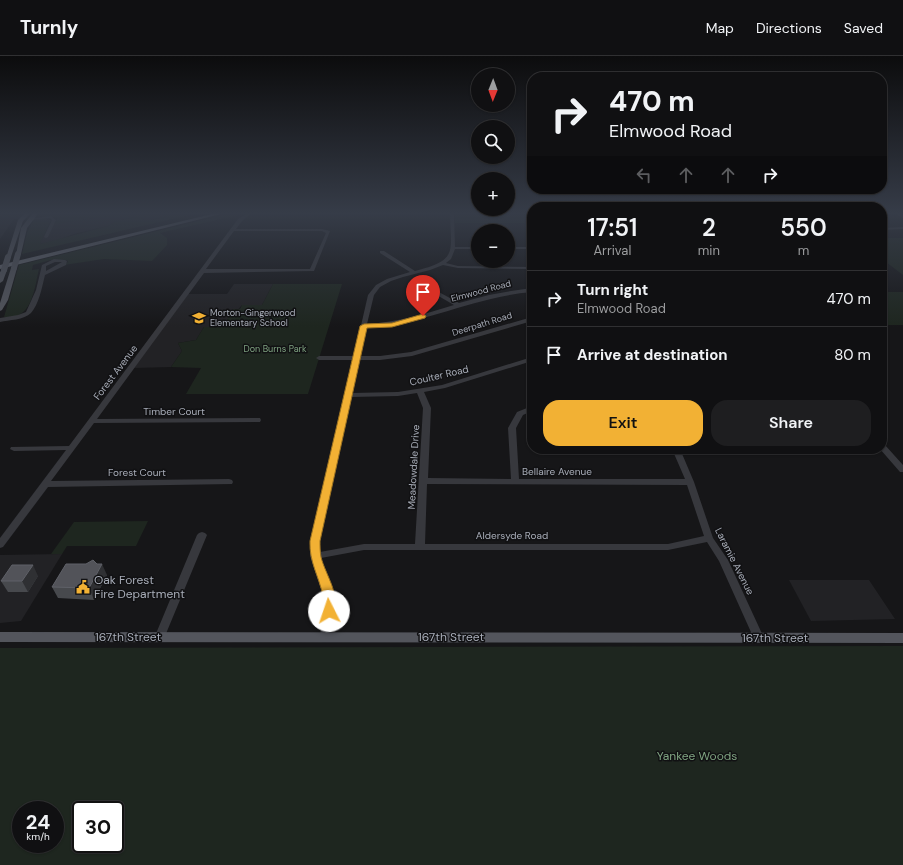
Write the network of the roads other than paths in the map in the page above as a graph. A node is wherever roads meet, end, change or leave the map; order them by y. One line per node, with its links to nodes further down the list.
1 (10, 252): 12 (main road, bridge)
2 (19, 252): 20 (main road, bridge)
3 (39, 252): 9 (highway)
4 (70, 252): 12 (highway)
5 (217, 252): 13 (street, Forest Avenue)
6 (320, 252): 13 (street)
7 (382, 252): 14 (street)
8 (452, 252): 10 (street)
9 (0, 261)
10 (442, 263): 11 (street); 14 (street)
11 (527, 268)
12 (2, 269): 16 (main road)
13 (203, 271): 31 (street, Forest Avenue)
14 (414, 272): 23 (street)
15 (42, 274): 21 (street)
16 (0, 281)
17 (527, 290): 19 (street, Elmwood Road)
18 (436, 293): 19 (street)
19 (460, 306): 23 (street, Elmwood Road)
20 (0, 309)
21 (0, 320)
22 (527, 320): 25 (street, Deerpath Road)
23 (364, 326): 25 (street)
24 (319, 358): 25 (street, Deerpath Road)
25 (357, 358): 28 (street)
26 (527, 361): 27 (street, Coulter Road)
27 (420, 391): 28 (street, Coulter Road); 37 (street, Meadowdale Drive)
28 (348, 395): 46 (street)
29 (527, 410): 39 (street)
30 (257, 420): 31 (street, Timber Court)
31 (91, 421): 32 (street, Forest Avenue)
32 (71, 448): 33 (street); 41 (street, Forest Avenue)
33 (14, 449)
34 (887, 452): 36 (street)
35 (678, 454): 40 (street, Laramie Avenue)
36 (903, 470)
37 (423, 481): 39 (street, Bellaire Avenue); 45 (street, Meadowdale Drive)
38 (229, 482): 41 (street, Forest Court)
39 (515, 482): 40 (street, Bellaire Avenue)
40 (690, 482): 43 (street, Laramie Avenue)
41 (45, 484): 44 (street, Forest Avenue)
42 (202, 535): 47 (street)
43 (709, 538): 45 (street, Aldersyde Road); 50 (street, Laramie Avenue)
44 (0, 545)
45 (420, 546): 46 (street, Aldersyde Road)
46 (315, 556): 49 (street)
47 (160, 636): 48 (main road, 167th Street); 49 (main road, 167th Street)
48 (0, 637)
49 (325, 637): 50 (main road, 167th Street)
50 (760, 638): 51 (main road, 167th Street)
51 (903, 638)

